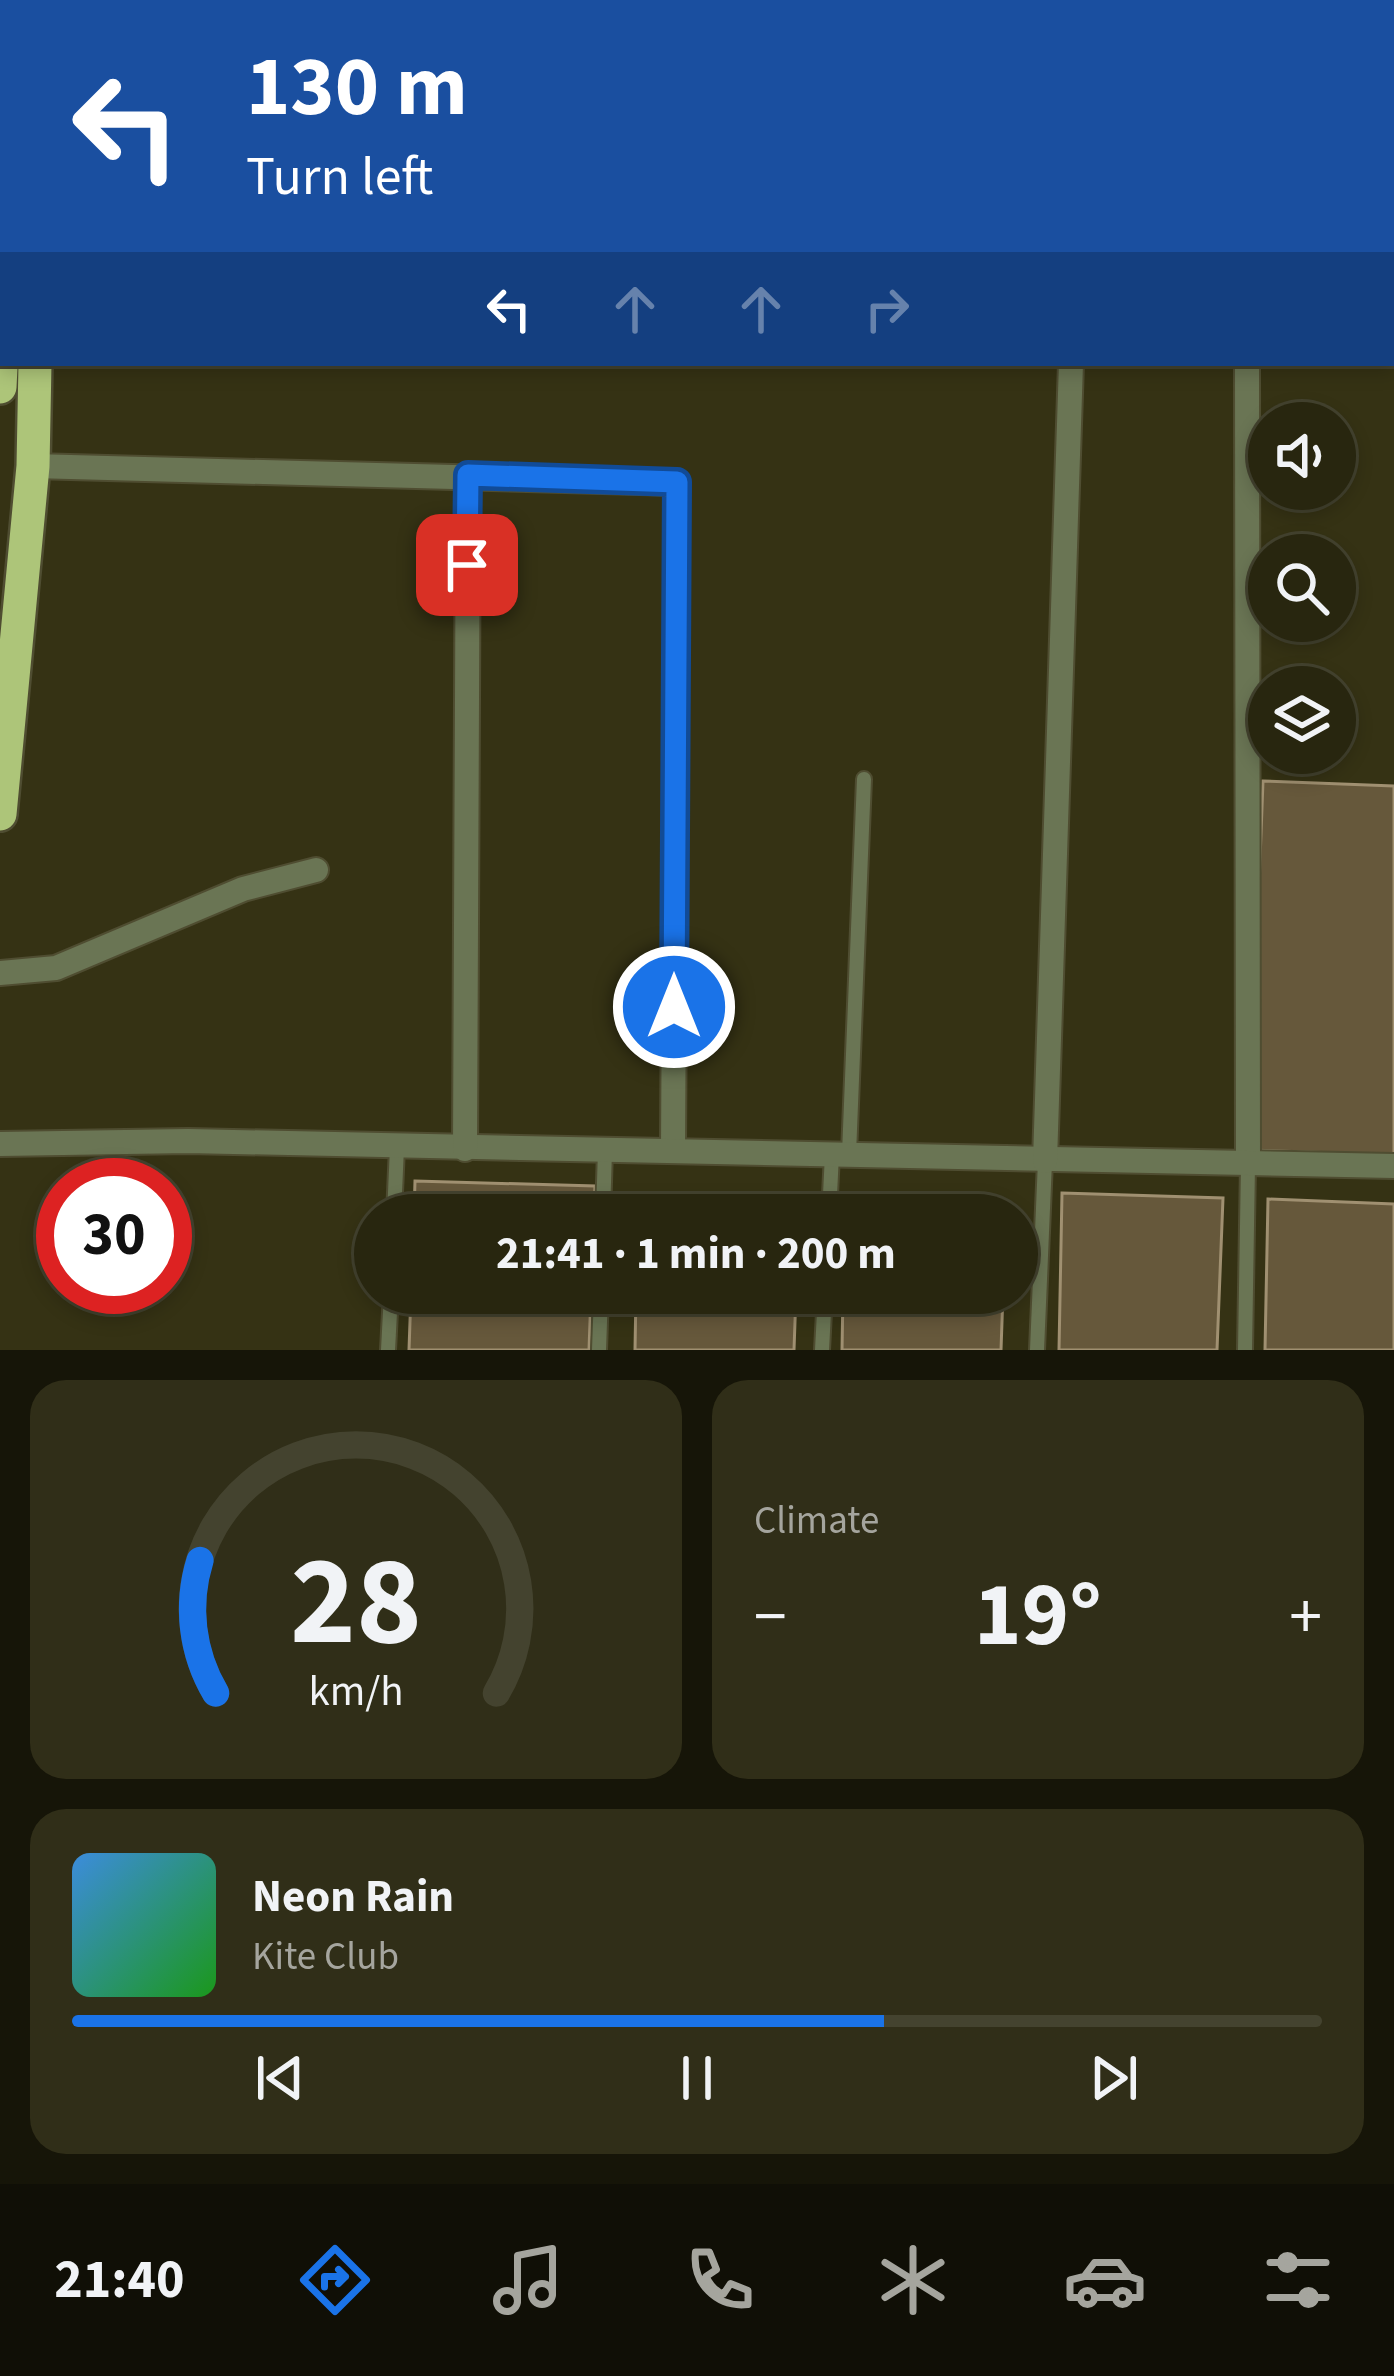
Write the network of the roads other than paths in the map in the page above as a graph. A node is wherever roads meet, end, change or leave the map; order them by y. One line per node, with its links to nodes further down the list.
1 (35, 366): 4 (highway)
2 (1071, 366): 17 (street)
3 (1247, 366): 18 (street)
4 (33, 466): 5 (street); 6 (highway)
5 (468, 475): 13 (street); 15 (street)
6 (3, 742): 8 (highway)
7 (864, 779): 16 (lane)
8 (0, 814)
9 (316, 870): 10 (street)
10 (0, 973)
11 (0, 1144): 12 (street)
12 (397, 1147): 13 (street); 20 (lane)
13 (465, 1149): 14 (street)
14 (605, 1150): 15 (street); 21 (lane)
15 (673, 1150): 16 (street)
16 (841, 1154): 17 (street); 22 (lane)
17 (1045, 1160): 18 (street); 29 (lane)
18 (1248, 1164): 19 (street); 30 (lane)
19 (1394, 1166)
20 (395, 1194)
21 (604, 1194)
22 (833, 1194)
23 (390, 1314): 26 (lane)
24 (600, 1314): 27 (lane)
25 (824, 1314): 28 (lane)
26 (388, 1350)
27 (599, 1350)
28 (822, 1350)
29 (1037, 1350)
30 (1245, 1350)

